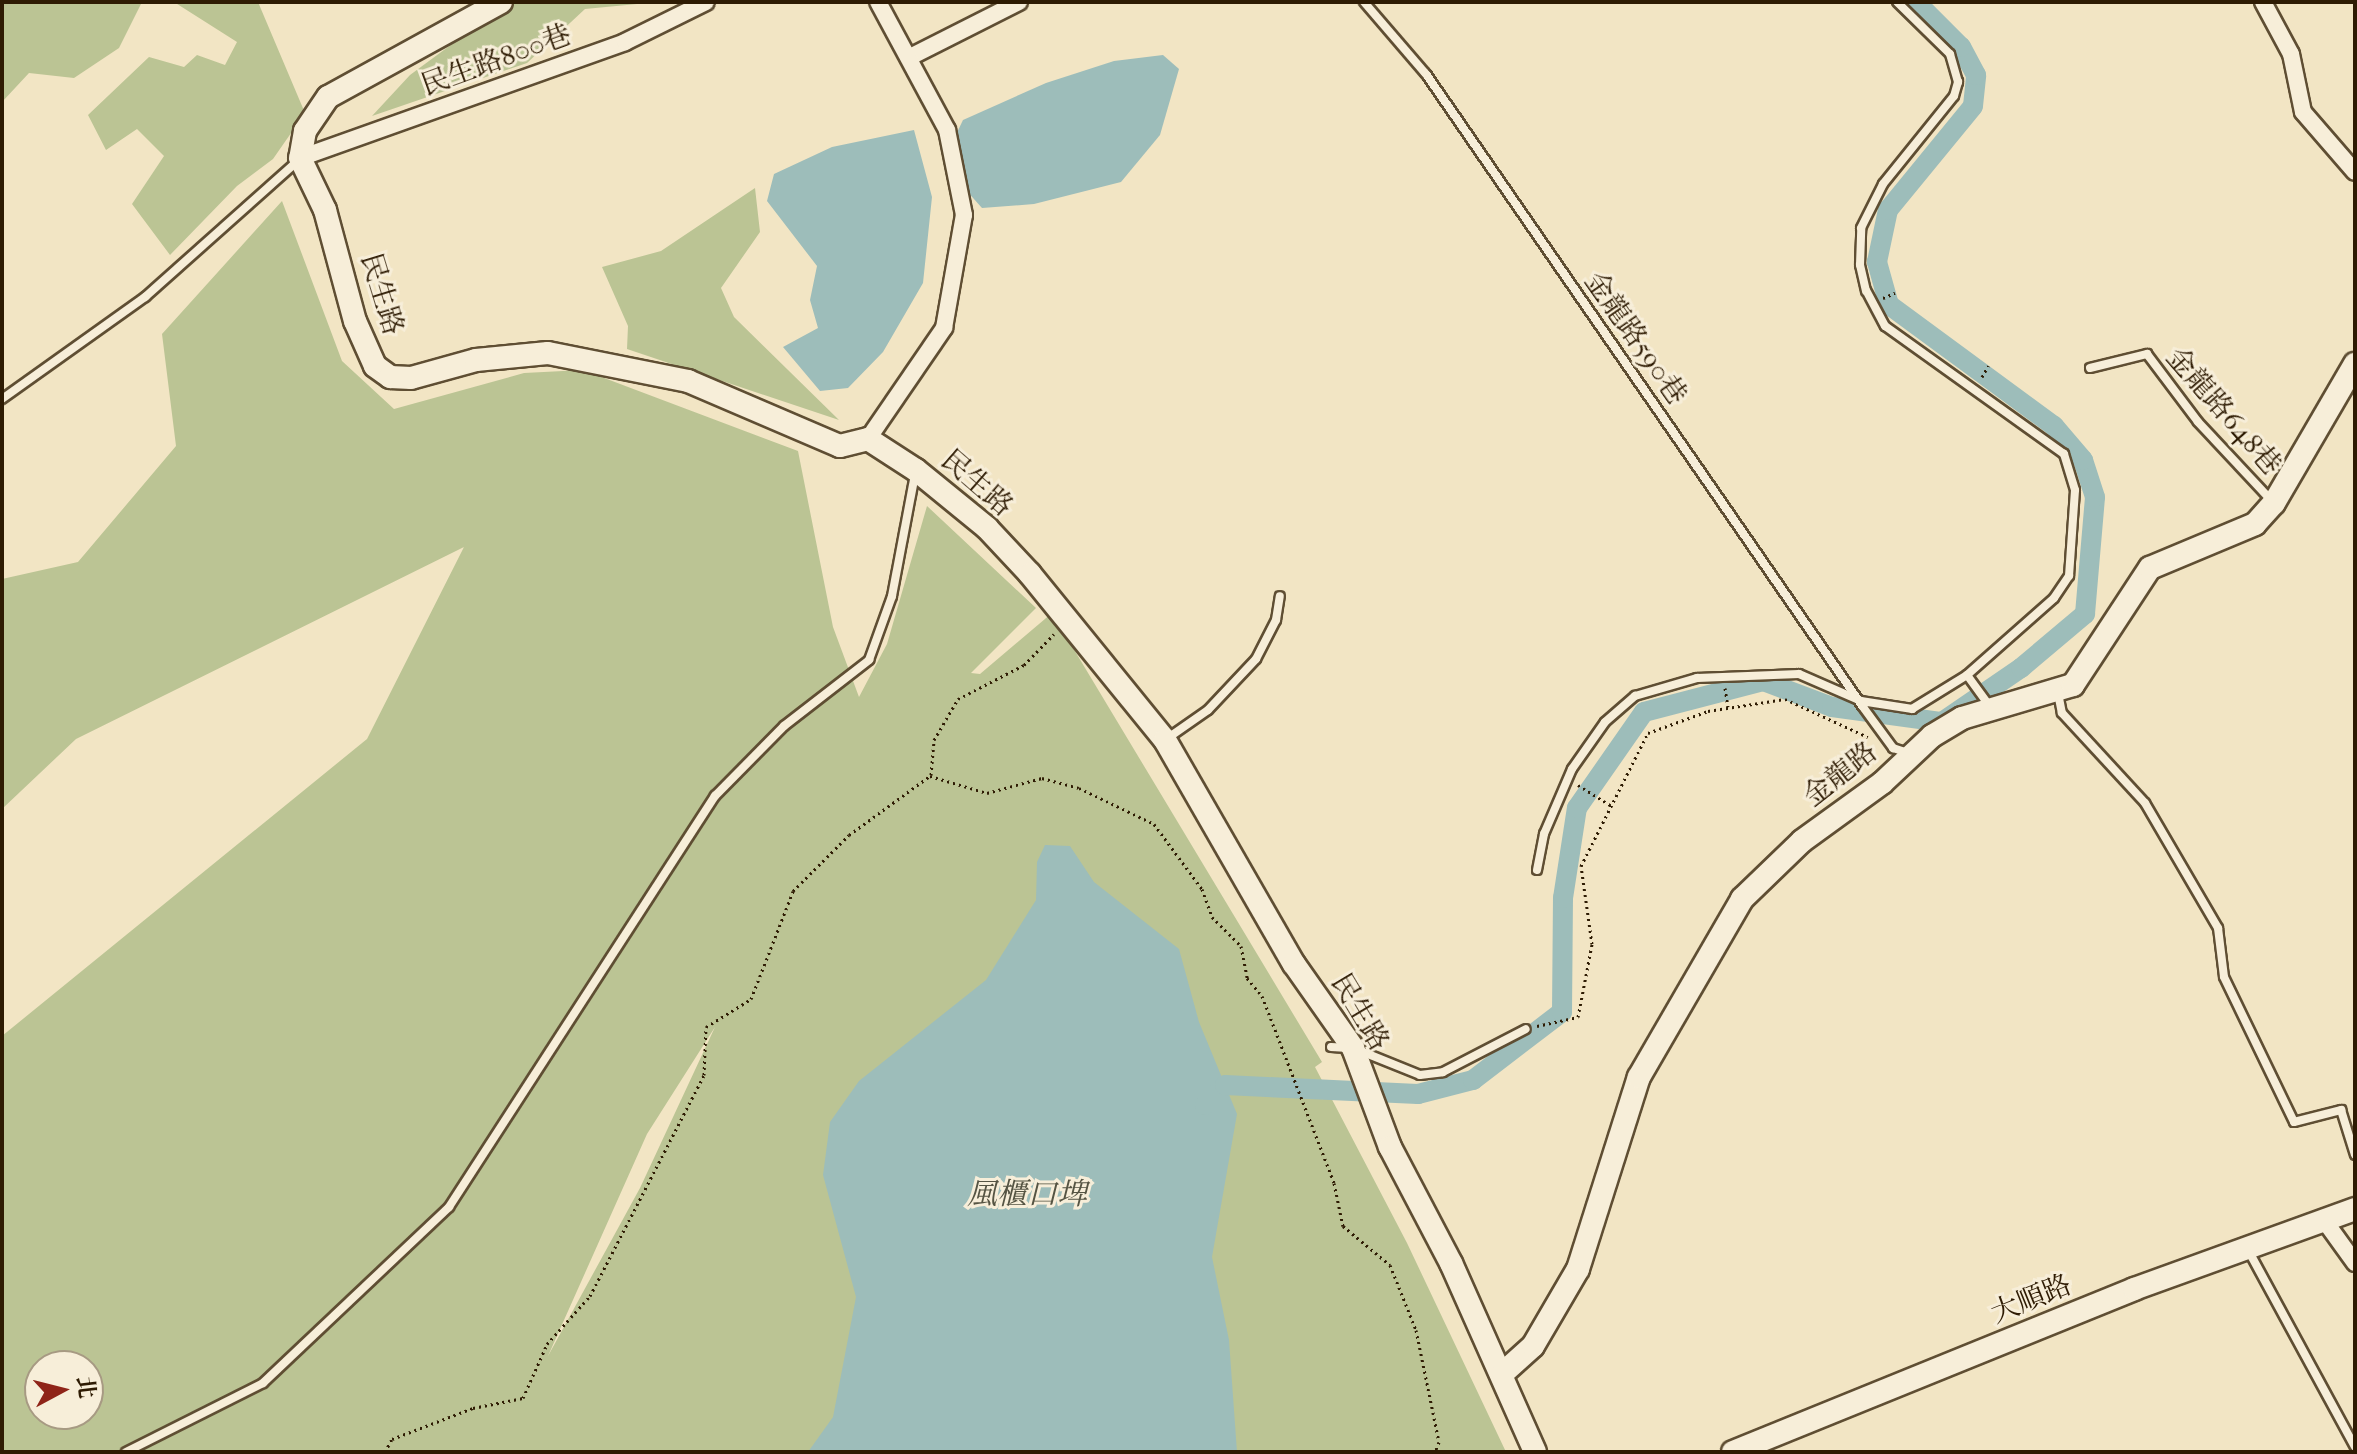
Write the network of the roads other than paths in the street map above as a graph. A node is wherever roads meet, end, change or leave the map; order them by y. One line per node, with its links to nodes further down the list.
1 (501, 2): 9 (street)
2 (706, 2): 9 (street, 民生路800巷)
3 (878, 2): 8 (street)
4 (1019, 2): 8 (street)
5 (1364, 2): 20 (lane, 金龍路590巷)
6 (1897, 2): 18 (lane)
7 (2263, 2): 10 (street)
8 (910, 57): 14 (street)
9 (300, 158): 13 (lane); 14 (street, 民生路)
10 (2355, 172)
11 (2355, 364): 16 (street)
12 (2090, 368): 16 (lane, 金龍路648巷)
13 (2, 399)
14 (868, 439): 15 (street, 民生路)
15 (916, 470): 22 (street, 民生路); 35 (lane)
16 (2274, 503): 19 (street)
17 (1280, 596): 22 (lane)
18 (1968, 675): 20 (lane); 21 (lane)
19 (2058, 693): 21 (street, 金龍路); 28 (lane)
20 (1862, 704): 23 (lane, 金龍路590巷); 24 (lane)
21 (1991, 708): 23 (street, 金龍路)
22 (1165, 740): 27 (street, 民生路)
23 (1902, 751): 33 (street, 金龍路)
24 (1537, 870)
25 (1526, 1029): 27 (lane)
26 (1331, 1047): 27 (lane)
27 (1353, 1048): 33 (street, 民生路)
28 (2355, 1155)
29 (2355, 1209): 30 (street, 大順路)
30 (2324, 1220): 31 (street, 大順路); 32 (street)
31 (2247, 1248): 34 (lane); 37 (street, 大順路)
32 (2355, 1263)
33 (1503, 1373): 36 (street, 民生路)
34 (2355, 1447)
35 (126, 1452)
36 (1535, 1452)
37 (1733, 1452)

